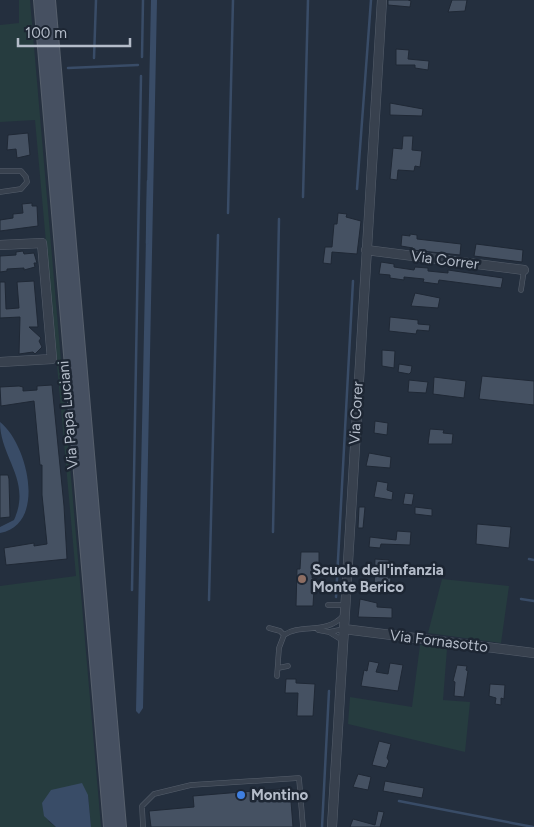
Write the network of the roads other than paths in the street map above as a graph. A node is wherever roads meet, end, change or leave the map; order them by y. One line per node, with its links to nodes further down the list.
1 (40, 0): 25 (main road, Via Papa Luciani)
2 (49, 0): 26 (main road, Via Papa Luciani)
3 (382, 0): 7 (street, Via Corer)
4 (0, 171): 5 (lane)
5 (0, 192)
6 (0, 245): 10 (street)
7 (366, 250): 8 (street, Via Correr); 12 (street, Via Corer)
8 (524, 270): 9 (lane)
9 (521, 290)
10 (0, 362)
11 (328, 605): 12 (lane)
12 (345, 605): 13 (street, Via Corer)
13 (344, 615): 14 (lane); 16 (street, Via Corer)
14 (335, 624): 16 (lane); 17 (lane)
15 (269, 628): 19 (lane)
16 (344, 629): 18 (lane); 20 (street, Via Corer); 21 (street, Via Fornasotto)
17 (314, 630): 18 (lane); 19 (lane)
18 (329, 632): 20 (lane)
19 (284, 635): 23 (lane)
20 (343, 641): 29 (street, Via Corer)
21 (534, 653)
22 (288, 666): 23 (lane)
23 (278, 668): 24 (lane)
24 (277, 676)
25 (110, 827)
26 (120, 827)
27 (143, 827): 28 (lane)
28 (303, 827)
29 (332, 827)

